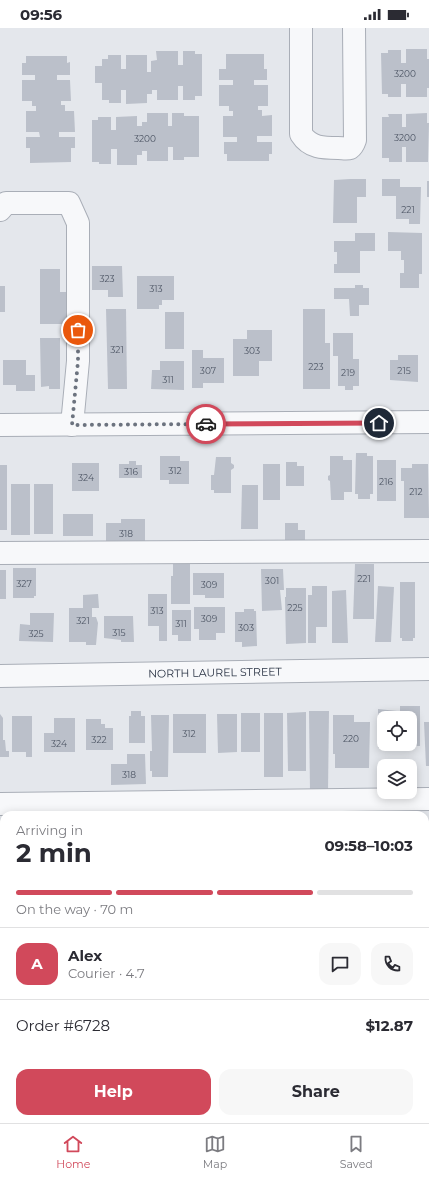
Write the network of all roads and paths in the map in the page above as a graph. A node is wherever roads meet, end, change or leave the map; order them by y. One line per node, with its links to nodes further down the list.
1 (301, 28): 2 (street)
2 (354, 28)
3 (0, 210): 6 (street)
4 (429, 422): 6 (street)
5 (0, 425): 6 (street)
6 (72, 425)
7 (429, 551): 8 (street)
8 (0, 553)
9 (429, 669): 10 (street, NORTH LAUREL STREET)
10 (0, 676)
11 (429, 799): 12 (street)
12 (0, 804)

